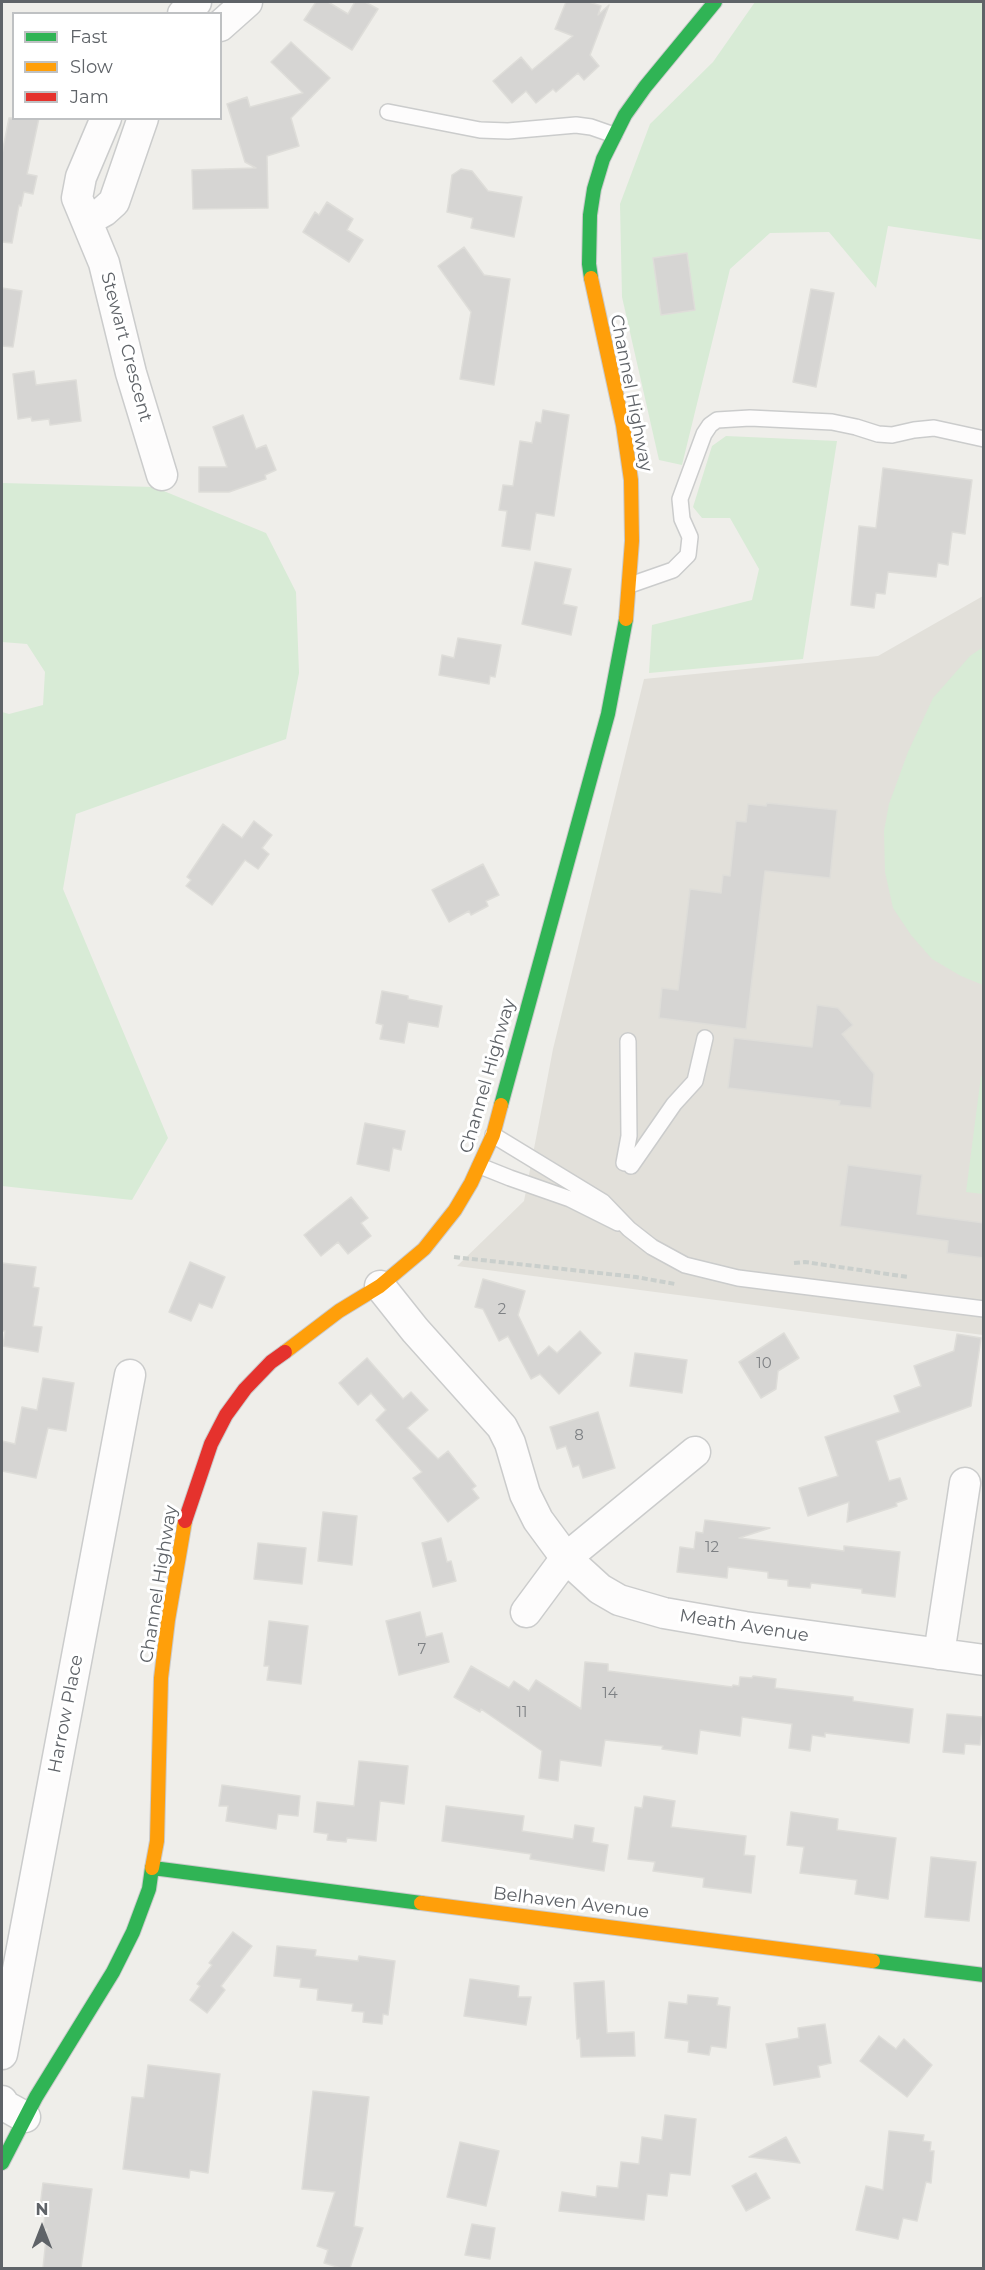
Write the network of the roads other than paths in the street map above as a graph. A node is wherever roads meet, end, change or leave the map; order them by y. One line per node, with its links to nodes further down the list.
1 (247, 2): 3 (street)
2 (715, 2): 7 (main road, Channel Highway)
3 (222, 24)
4 (388, 112): 7 (lane)
5 (105, 120): 8 (street, Stewart Crescent)
6 (142, 120): 8 (street)
7 (615, 135): 11 (main road, Channel Highway)
8 (88, 220): 10 (street, Stewart Crescent)
9 (984, 439): 11 (lane)
10 (162, 476)
11 (630, 585): 14 (main road, Channel Highway)
12 (705, 1038): 13 (lane)
13 (628, 1041)
14 (493, 1135): 15 (main road, Channel Highway); 16 (lane)
15 (480, 1166): 16 (lane); 17 (main road, Channel Highway)
16 (629, 1229): 18 (lane)
17 (380, 1286): 22 (street, Meath Avenue); 26 (main road, Channel Highway)
18 (984, 1309)
19 (130, 1375): 28 (street, Harrow Place)
20 (695, 1452): 22 (street)
21 (965, 1484): 24 (street)
22 (566, 1558): 23 (street); 24 (street, Meath Avenue)
23 (526, 1612)
24 (939, 1654): 25 (street, Meath Avenue)
25 (984, 1660)
26 (153, 1868): 27 (main road, Belhaven Avenue); 29 (main road, Channel Highway)
27 (984, 1975)
28 (2, 2054)
29 (13, 2109): 30 (main road, Channel Highway)
30 (2, 2163)

